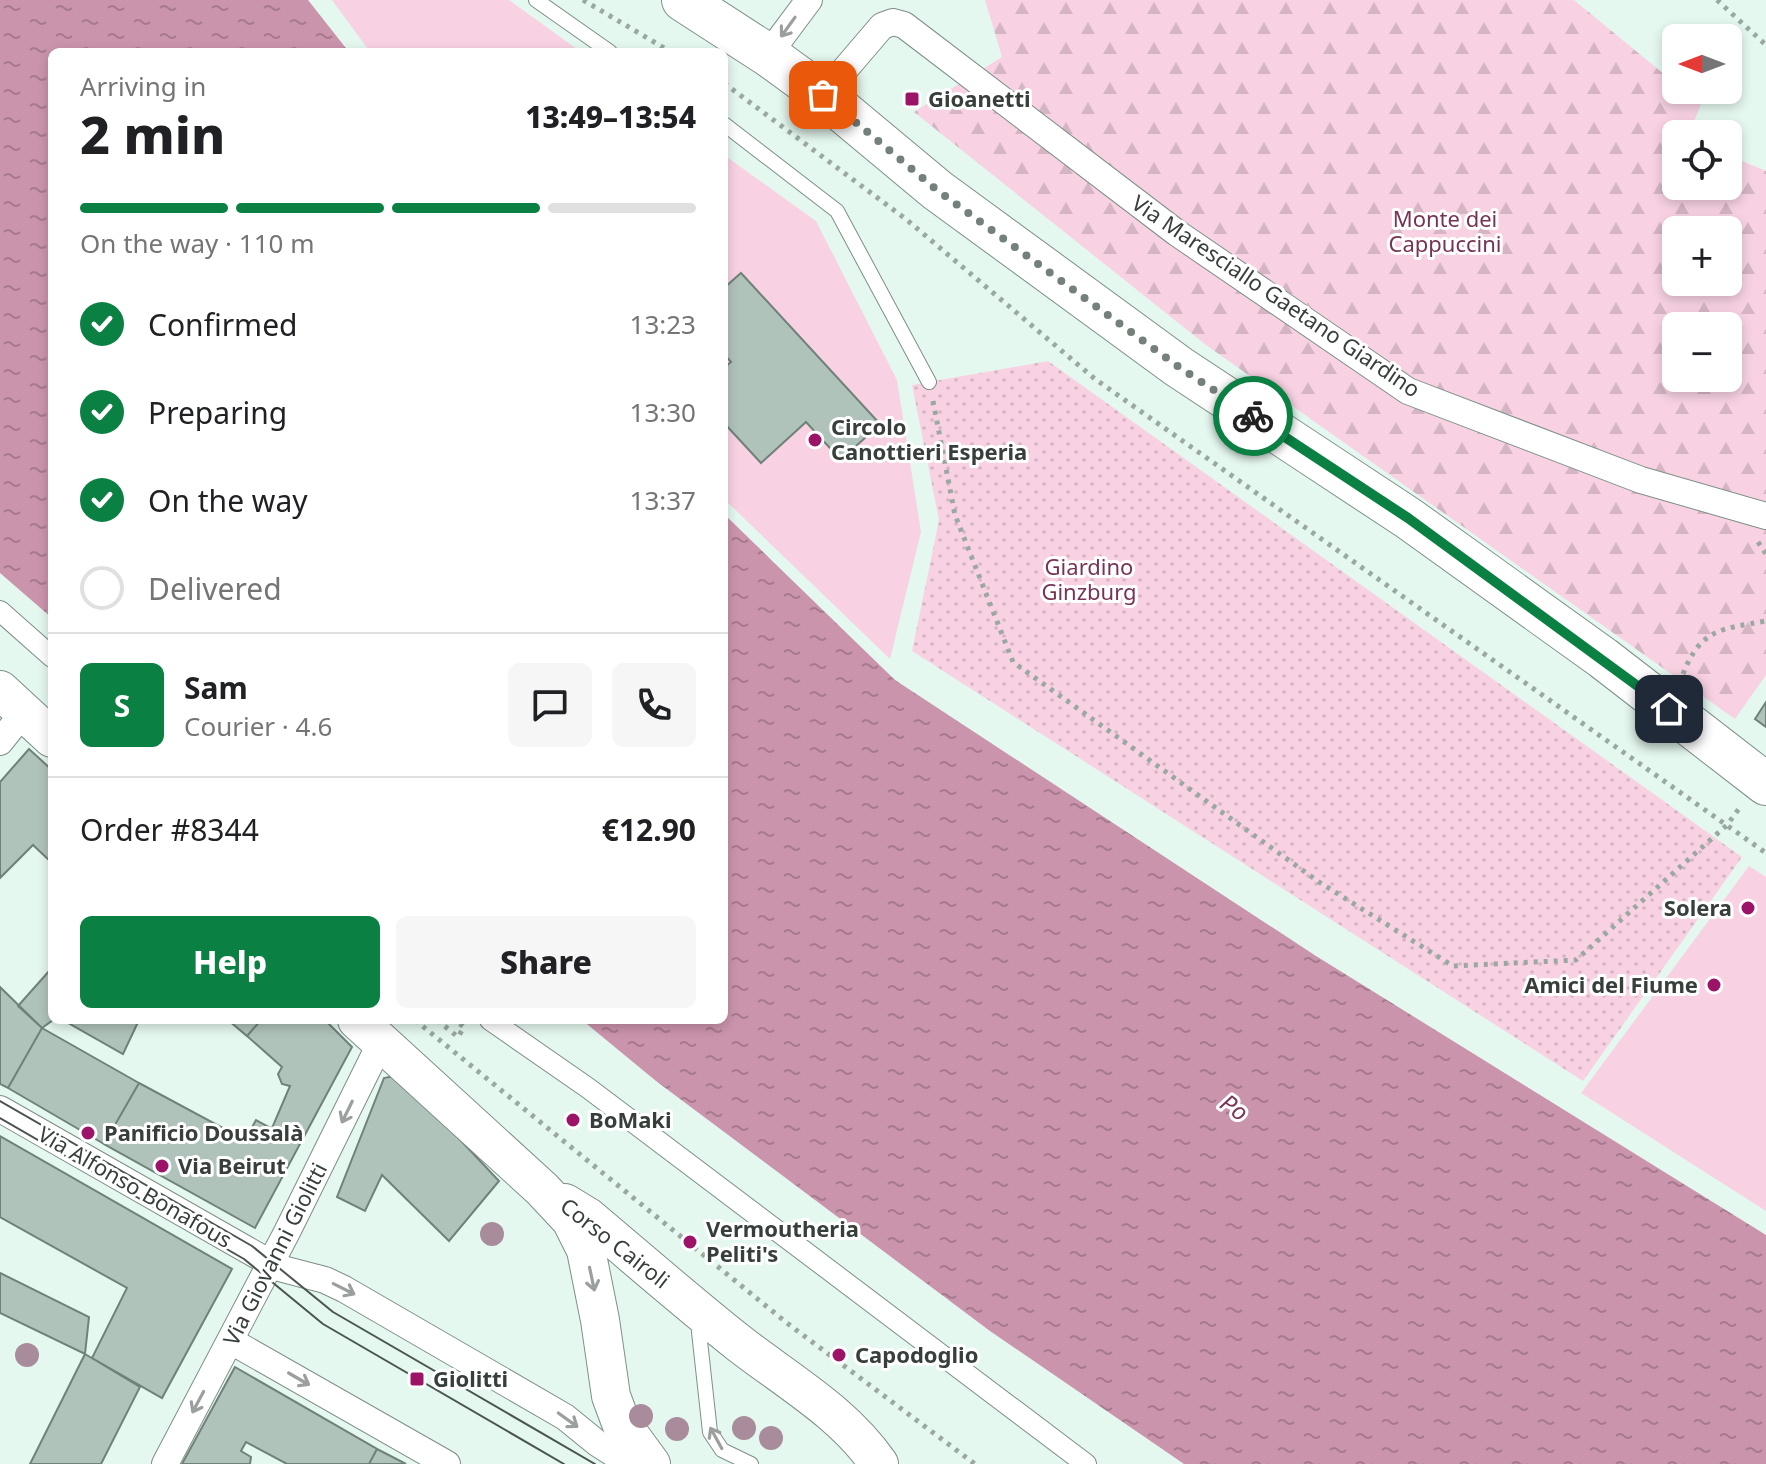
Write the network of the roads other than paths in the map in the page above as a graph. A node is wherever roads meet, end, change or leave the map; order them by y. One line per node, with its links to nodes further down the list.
1 (536, 0): 5 (lane)
2 (683, 0): 6 (main road)
3 (809, 0): 6 (street, one-way to 6)
4 (891, 11): 7 (street); 10 (street, Via Maresciallo Gaetano Giardino)
5 (604, 48)
6 (768, 55): 7 (main road)
7 (823, 95): 16 (main road)
8 (728, 127): 9 (lane)
9 (929, 382)
10 (1766, 516)
11 (0, 611): 12 (street)
12 (48, 653)
13 (12, 701): 14 (main road); 15 (street)
14 (48, 734)
15 (0, 742)
16 (1763, 782)
17 (496, 1024): 32 (street)
18 (369, 1031): 20 (main road); 21 (street, Via Giovanni Giolitti, one-way to 21)
19 (0, 1109): 21 (street, Via Alfonso Bonafous)
20 (542, 1189): 22 (main road, Corso Cairoli); 28 (main road, Corso Cairoli, one-way to 28)
21 (270, 1264): 24 (street, Via Giovanni Giolitti); 27 (street, one-way to 27)
22 (669, 1285): 23 (main road); 31 (main road, Corso Cairoli)
23 (699, 1332): 29 (lane, one-way to 23); 30 (main road)
24 (231, 1341): 25 (street, Via Giovanni Giolitti, one-way to 25); 26 (street, one-way to 26)
25 (165, 1464)
26 (447, 1464)
27 (630, 1464)
28 (651, 1464)
29 (751, 1464)
30 (851, 1464)
31 (879, 1464)
32 (1086, 1464)

